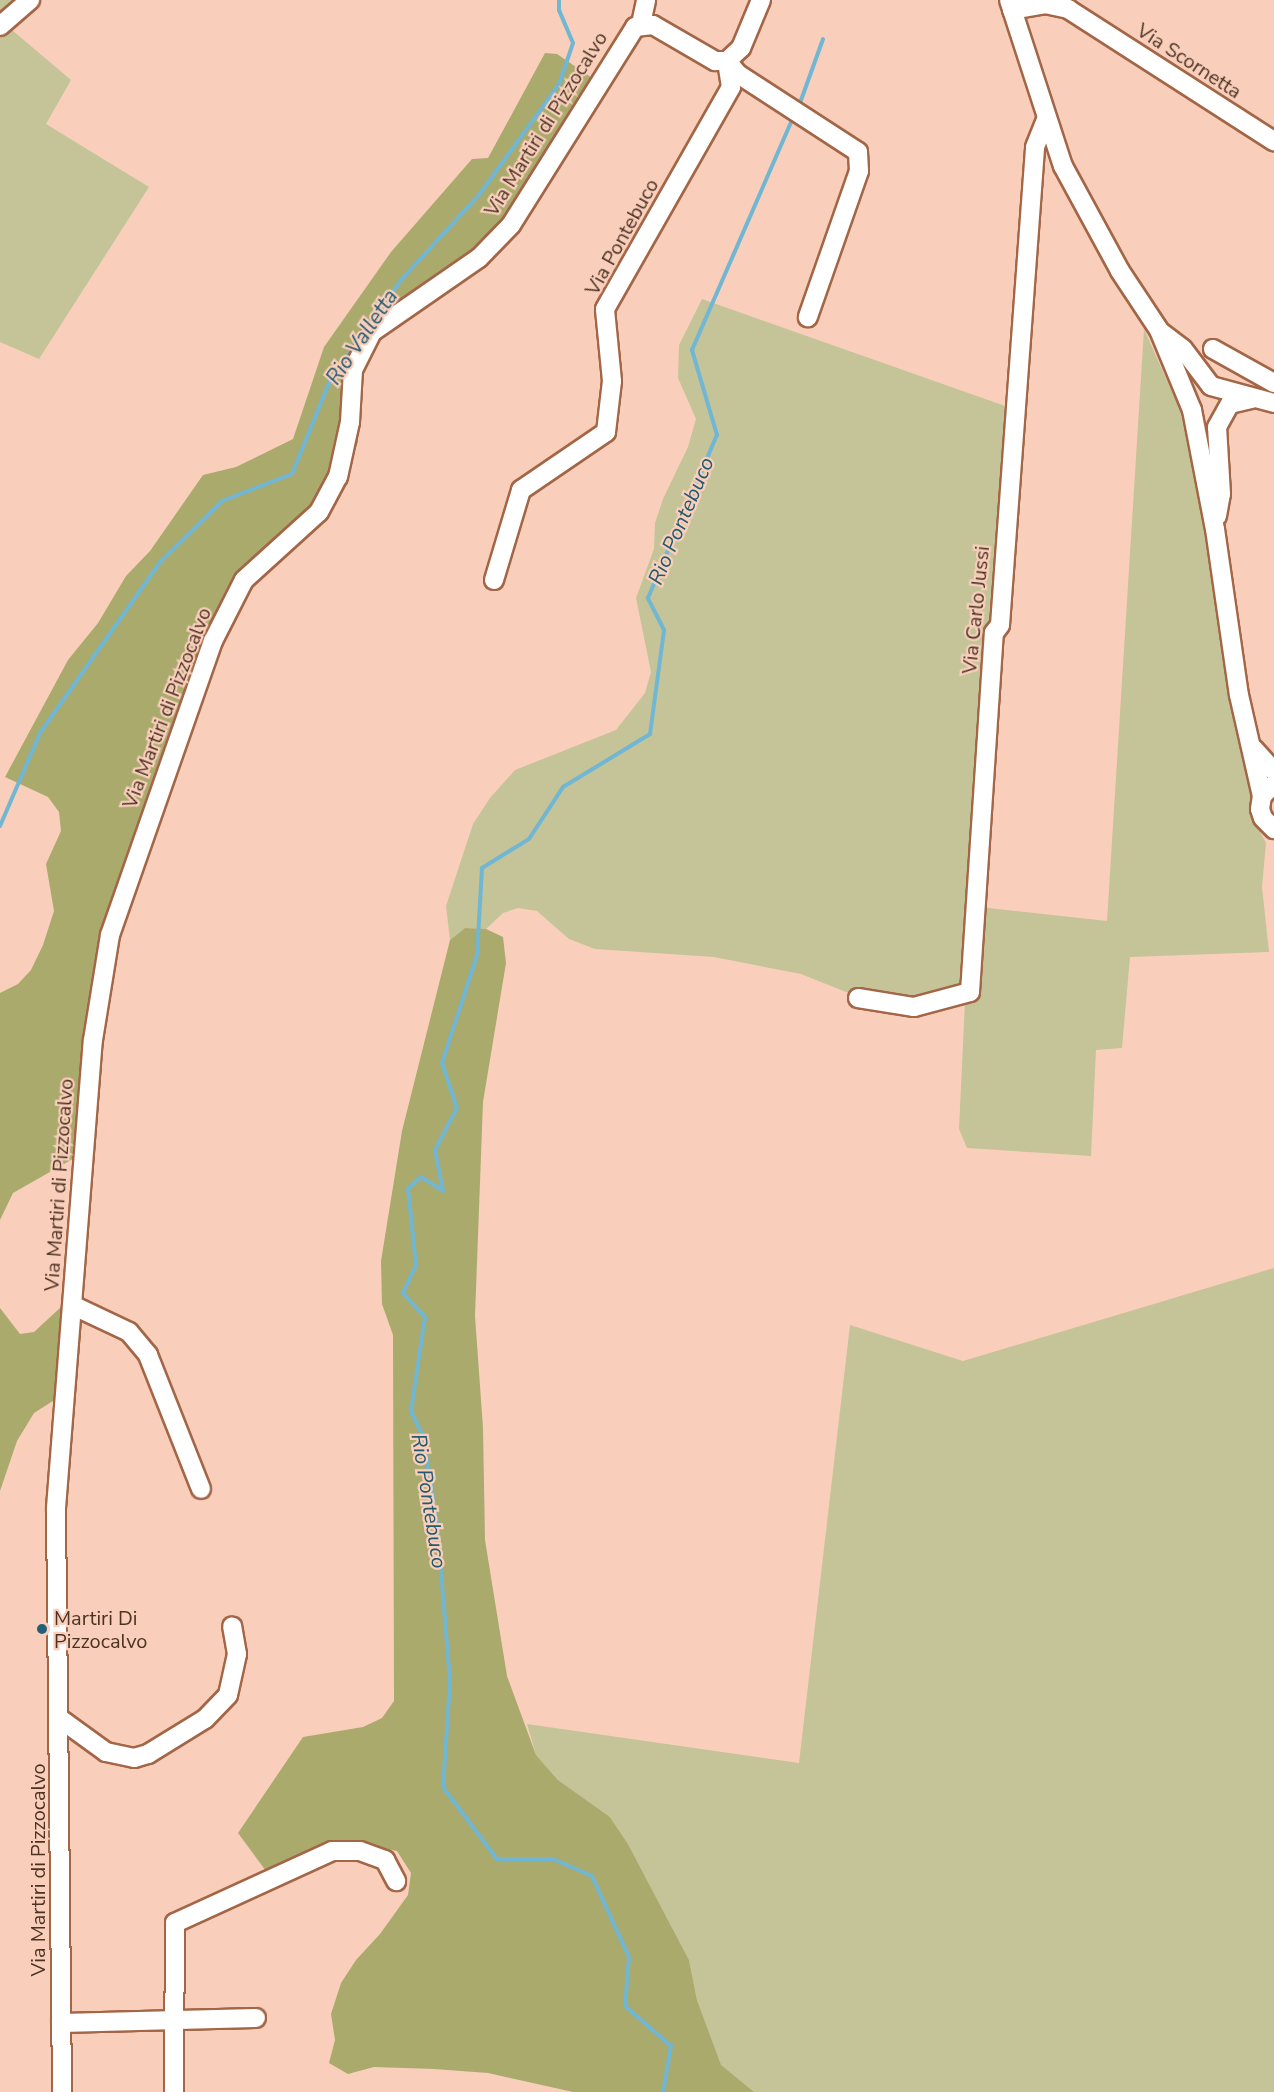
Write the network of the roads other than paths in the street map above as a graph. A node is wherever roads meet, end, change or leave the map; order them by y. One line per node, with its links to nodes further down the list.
1 (30, 0): 6 (street)
2 (646, 0): 5 (street)
3 (761, 0): 7 (street)
4 (1010, 5): 8 (street); 9 (street, Via Scornetta)
5 (641, 24): 7 (street); 23 (street, Via Martiri di Pizzocalvo)
6 (0, 27)
7 (727, 61): 10 (street); 17 (street, Via Pontebuco)
8 (1046, 120): 11 (street); 22 (street, Via Carlo Jussi)
9 (1274, 141)
10 (808, 316)
11 (1159, 330): 14 (street); 16 (street)
12 (1213, 349): 13 (street)
13 (1274, 383)
14 (1252, 399): 15 (street); 16 (street)
15 (1274, 403)
16 (1215, 529): 18 (street)
17 (494, 580)
18 (1251, 746): 19 (street); 20 (street)
19 (1274, 771)
20 (1268, 790): 21 (street)
21 (1273, 831)
22 (858, 998)
23 (72, 1305): 24 (street, Via Martiri di Pizzocalvo); 26 (street, Via Martiri di Pizzocalvo)
24 (201, 1489)
25 (232, 1626): 26 (street)
26 (59, 1718): 30 (street, Via Martiri di Pizzocalvo)
27 (396, 1881): 29 (street)
28 (256, 2018): 29 (street)
29 (172, 2020): 30 (street); 32 (street)
30 (62, 2023): 31 (street, Via Martiri di Pizzocalvo)
31 (62, 2092)
32 (174, 2092)

